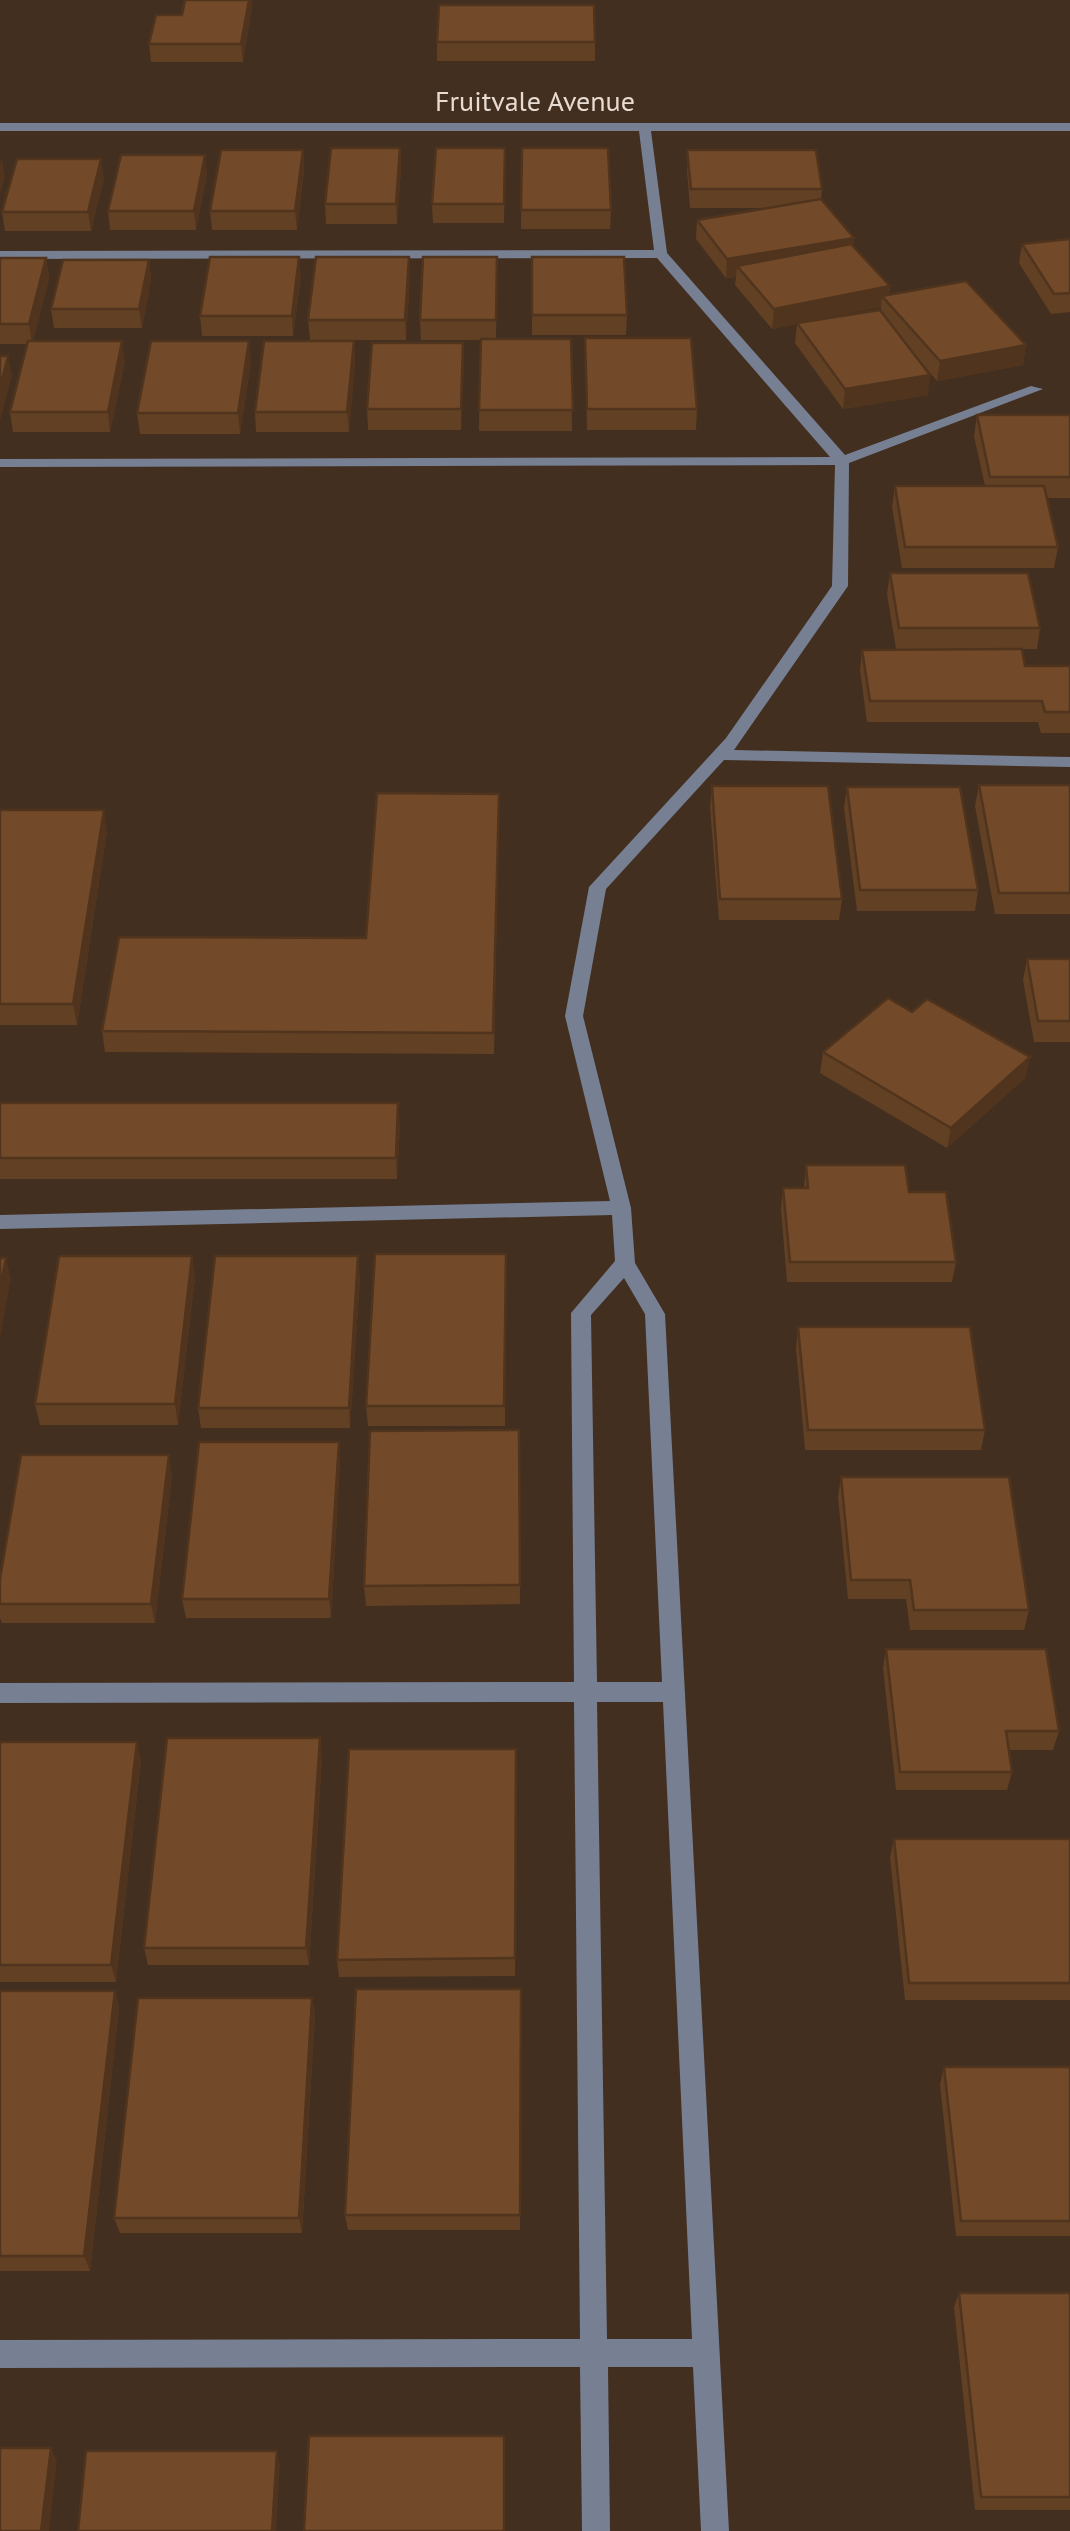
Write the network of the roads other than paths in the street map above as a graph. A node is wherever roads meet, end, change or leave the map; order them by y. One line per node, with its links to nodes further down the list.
1 (644, 126): 2 (street, Fruitvale Avenue); 3 (street, Fruitvale Avenue); 4 (street)
2 (0, 127)
3 (1070, 127)
4 (661, 254): 5 (street); 7 (street)
5 (0, 255)
6 (1036, 389): 7 (street)
7 (842, 462): 8 (street); 9 (street)
8 (0, 463)
9 (721, 754): 10 (street); 11 (street)
10 (1070, 762)
11 (621, 1208): 12 (street); 13 (street)
12 (0, 1222)
13 (625, 1263): 14 (street); 15 (street)
14 (586, 1690): 15 (street); 16 (street); 17 (street)
15 (674, 1692): 18 (street)
16 (0, 1693)
17 (593, 2353): 18 (street); 19 (street); 20 (street)
18 (706, 2353): 21 (street)
19 (0, 2354)
20 (596, 2531)
21 (715, 2531)

